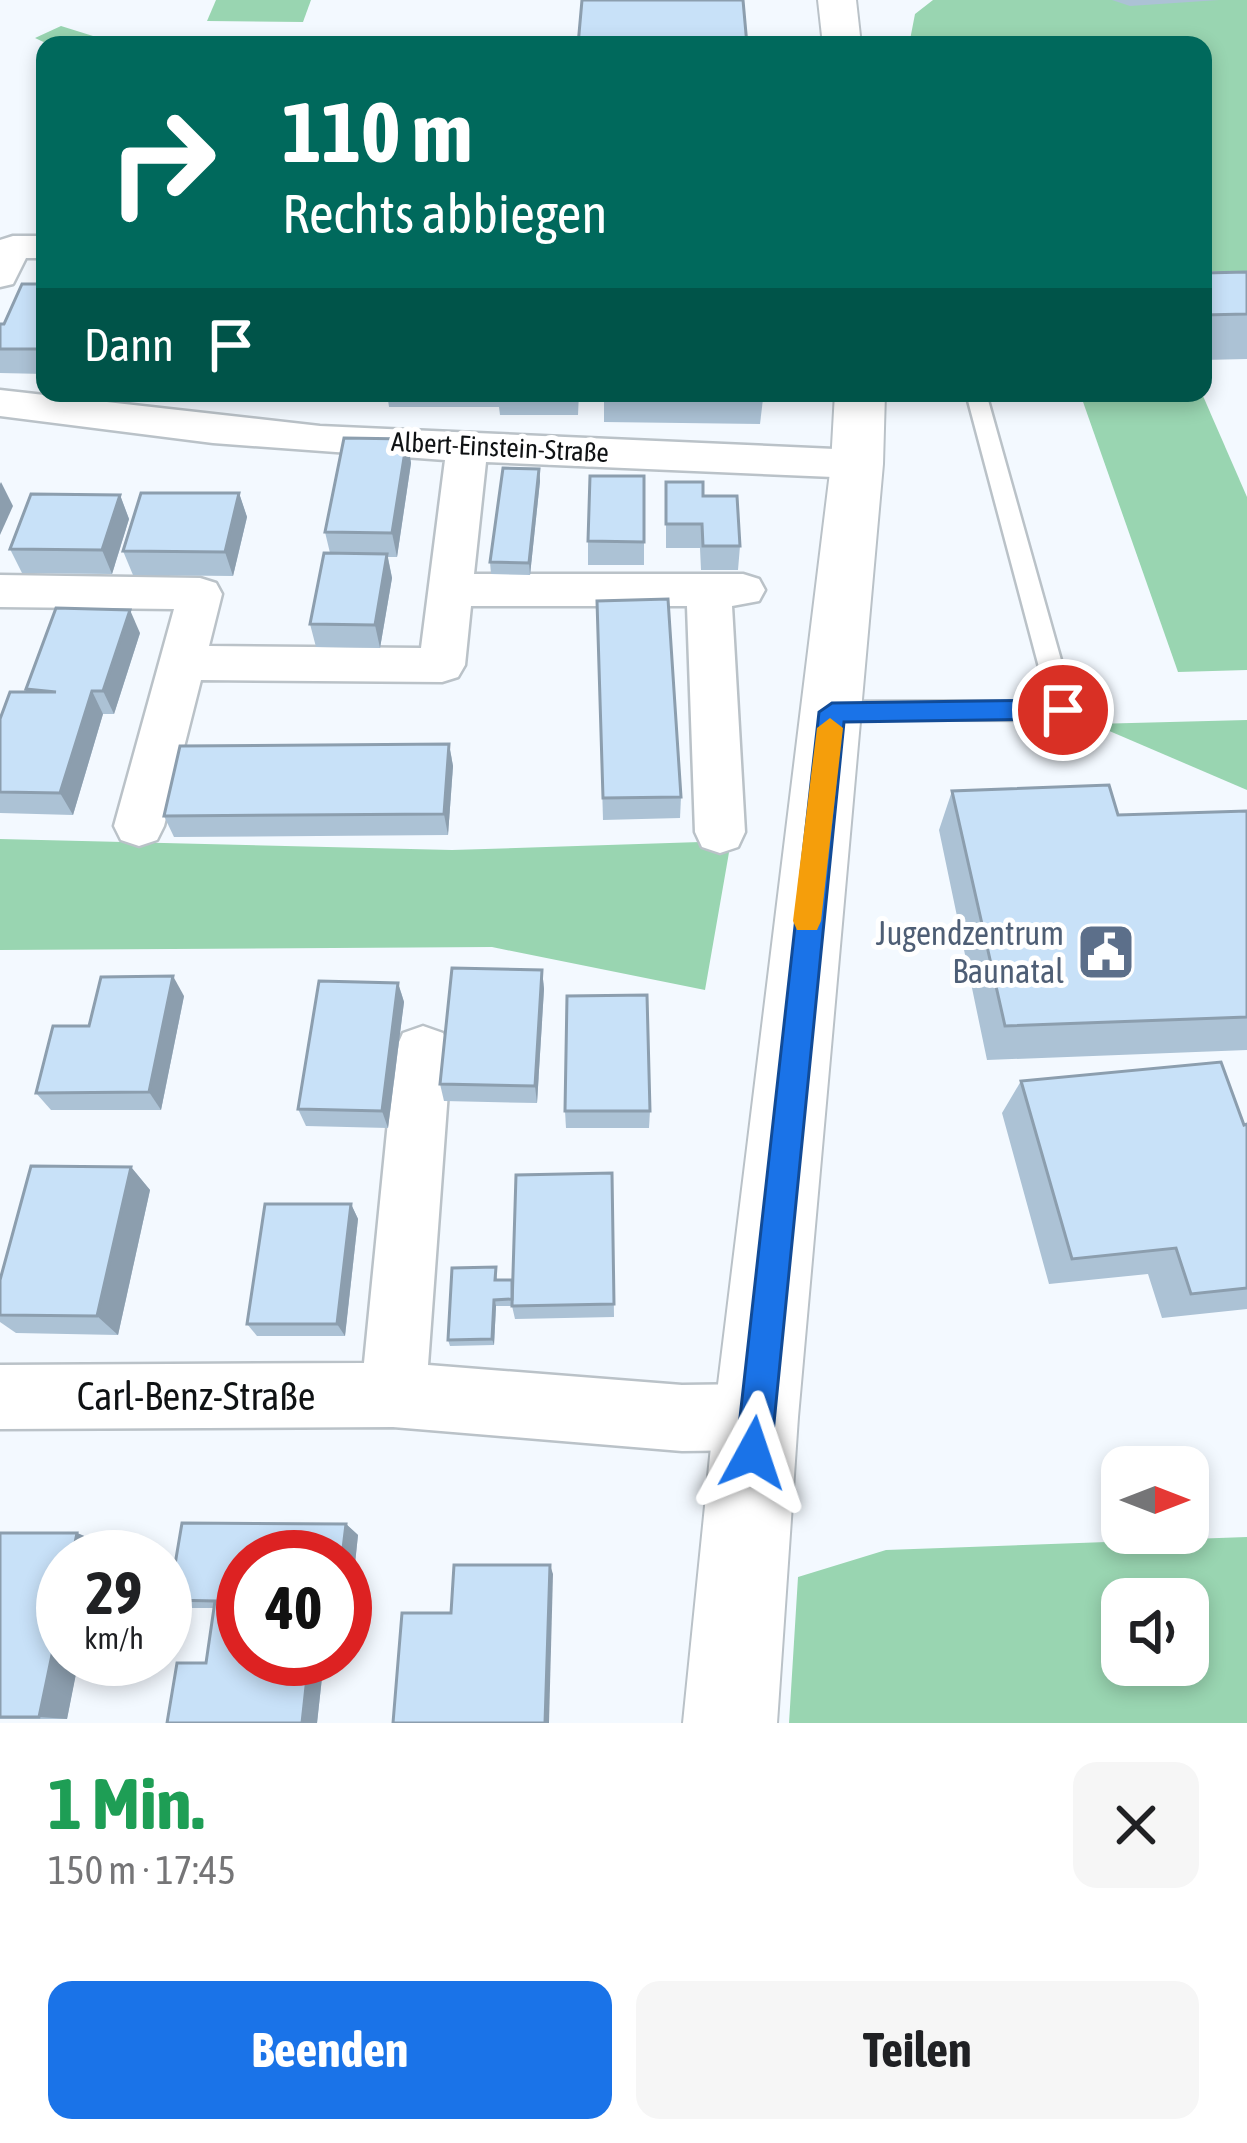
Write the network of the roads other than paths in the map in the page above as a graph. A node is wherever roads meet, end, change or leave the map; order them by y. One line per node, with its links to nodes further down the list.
1 (837, 0): 2 (street)
2 (841, 36)
3 (36, 247): 4 (street)
4 (0, 276)
5 (352, 402): 9 (street)
6 (860, 402): 11 (street)
7 (978, 402): 15 (lane)
8 (0, 403): 9 (street, Albert-Einstein-Straße)
9 (345, 440): 10 (street, Albert-Einstein-Straße)
10 (467, 447): 11 (street, Albert-Einstein-Straße); 12 (street)
11 (857, 464): 15 (street)
12 (452, 590): 14 (street); 17 (street)
13 (0, 591): 14 (street)
14 (182, 663): 16 (street)
15 (832, 712): 21 (street)
16 (139, 826)
17 (721, 832)
18 (423, 1051): 19 (street)
19 (393, 1395): 20 (street, Carl-Benz-Straße); 21 (street, Carl-Benz-Straße)
20 (0, 1397)
21 (756, 1417): 22 (street)
22 (730, 1723)

